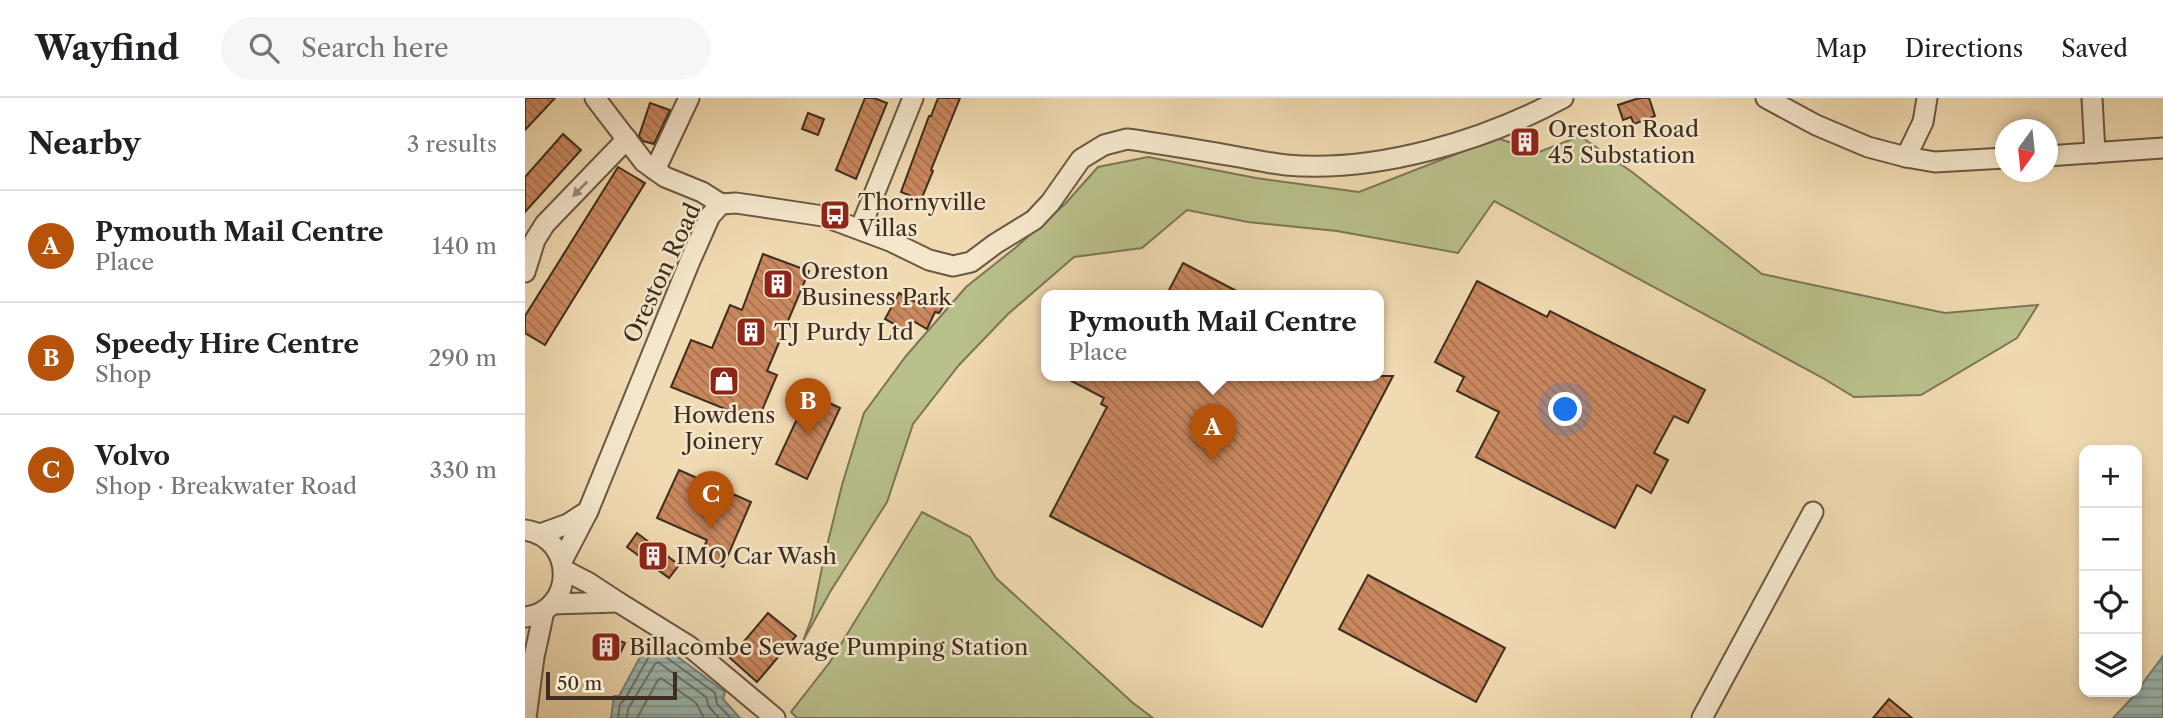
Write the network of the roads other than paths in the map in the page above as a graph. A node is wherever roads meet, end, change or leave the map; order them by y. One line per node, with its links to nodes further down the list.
1 (595, 98): 8 (street)
2 (689, 98): 14 (street)
3 (913, 98): 16 (street)
4 (1563, 98): 16 (street, Oreston Road)
5 (1766, 98): 12 (street)
6 (1927, 98): 12 (street)
7 (2092, 98): 10 (street)
8 (627, 139): 14 (street); 17 (street, one-way to 17)
9 (2163, 148): 10 (street)
10 (2095, 153): 11 (street)
11 (2058, 155)
12 (1906, 157): 13 (street)
13 (1995, 159)
14 (660, 174): 15 (street)
15 (721, 204): 16 (street, Oreston Road); 18 (street, Oreston Road)
16 (860, 229)
17 (525, 272)
18 (588, 511): 20 (street); 21 (street, Oreston Road)
19 (1813, 512): 26 (street)
20 (532, 532): 21 (street)
21 (563, 566): 22 (street); 23 (street, Oreston Road)
22 (618, 603): 23 (street); 25 (street)
23 (540, 610): 24 (street, Oreston Road)
24 (526, 718)
25 (775, 718)
26 (1702, 718)

